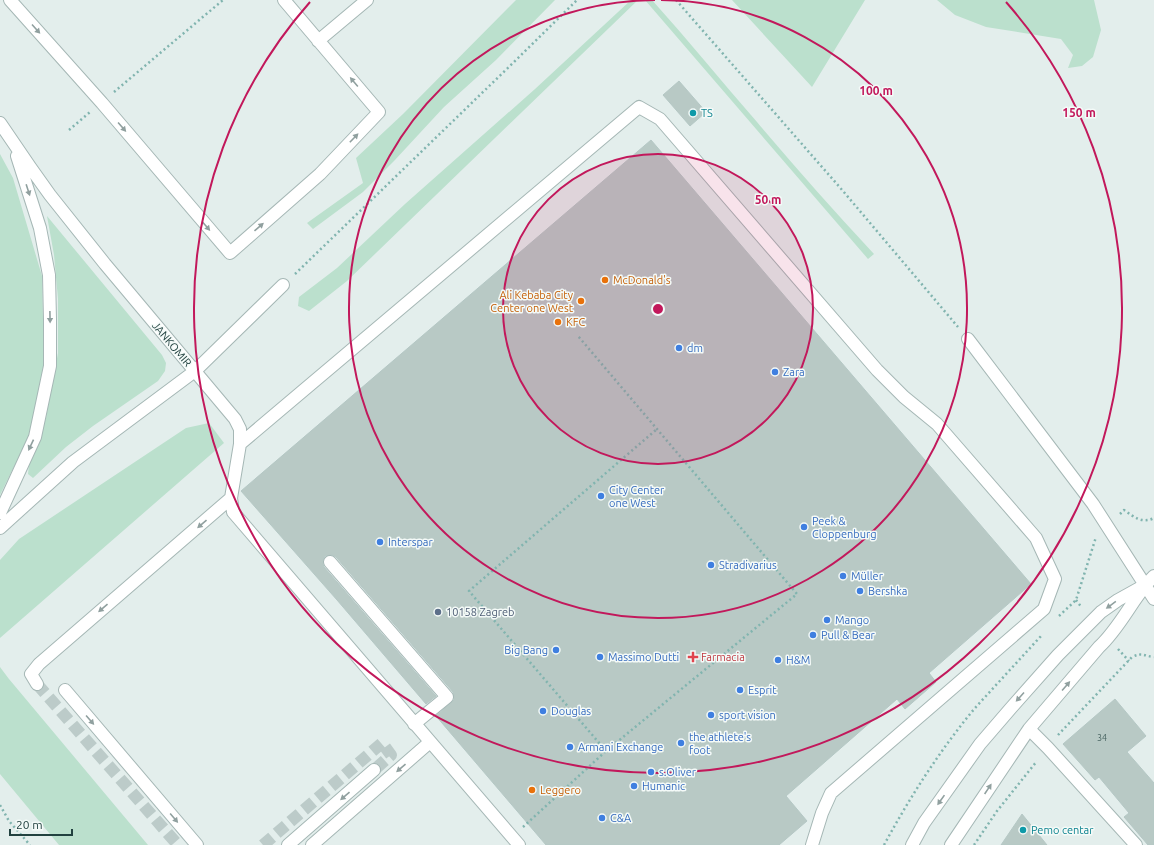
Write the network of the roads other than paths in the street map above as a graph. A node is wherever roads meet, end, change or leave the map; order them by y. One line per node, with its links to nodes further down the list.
1 (10, 0): 4 (street, one-way to 4)
2 (284, 0): 4 (street)
3 (367, 0): 4 (street)
4 (318, 40)
5 (0, 123): 6 (street, JANKOMIR)
6 (11, 139): 9 (street, JANKOMIR); 12 (street, JANKOMIR, one-way to 12)
7 (283, 285): 9 (street)
8 (968, 339): 16 (street)
9 (195, 371): 10 (street); 13 (street, JANKOMIR)
10 (240, 444): 11 (street); 28 (street)
11 (231, 498): 18 (street, one-way to 18); 20 (street)
12 (0, 513)
13 (0, 528)
14 (330, 562): 20 (street)
15 (1154, 576): 16 (street)
16 (1145, 585): 17 (street); 21 (street, one-way to 16); 29 (street, one-way to 29)
17 (1154, 599)
18 (37, 684)
19 (65, 690): 24 (street, one-way to 24)
20 (414, 724): 22 (street)
21 (1029, 729): 30 (street, one-way to 21); 31 (street)
22 (430, 742): 26 (street, one-way to 26); 27 (street)
23 (374, 770): 25 (street, one-way to 25)
24 (197, 845)
25 (288, 845)
26 (312, 845)
27 (519, 845)
28 (812, 845)
29 (912, 845)
30 (951, 845)
31 (1136, 845)

